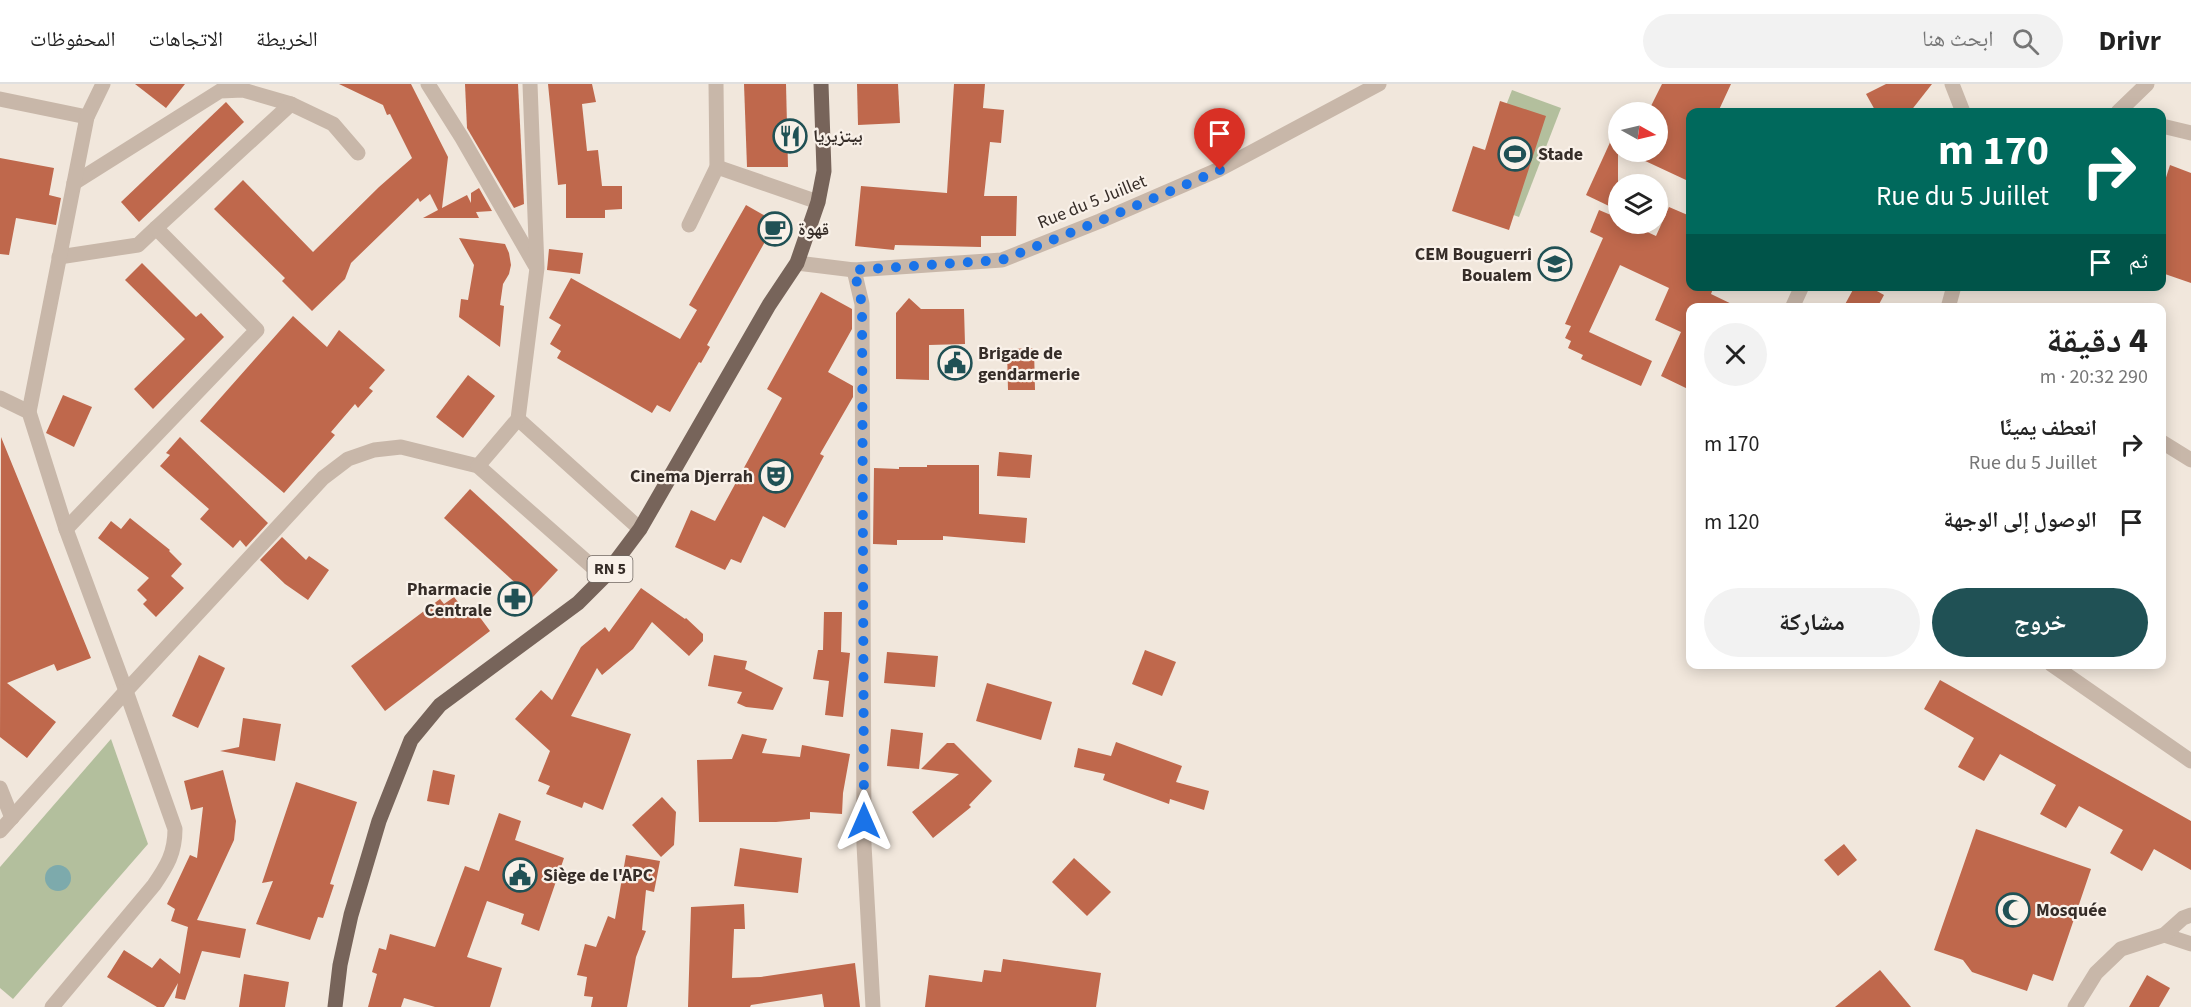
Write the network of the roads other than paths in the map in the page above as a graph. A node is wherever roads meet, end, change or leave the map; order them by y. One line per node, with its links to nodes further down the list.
1 (103, 84): 13 (street)
2 (428, 84): 24 (street)
3 (530, 84): 24 (street)
4 (716, 84): 17 (street)
5 (821, 84): 19 (main road, RN 5)
6 (1379, 84): 25 (street, Rue du 5 Juillet)
7 (1952, 84): 11 (street)
8 (2146, 84): 12 (street)
9 (0, 99): 13 (street)
10 (291, 105): 16 (street); 18 (street); 21 (street)
11 (1961, 108)
12 (2122, 108)
13 (87, 117): 18 (street)
14 (2166, 127): 15 (street)
15 (2191, 133)
16 (358, 153)
17 (717, 167): 19 (street); 20 (street)
18 (74, 183): 22 (street)
19 (818, 202): 23 (main road, RN 5)
20 (689, 225)
21 (156, 228): 22 (street); 32 (street)
22 (59, 257): 27 (street)
23 (797, 263): 25 (street, Rue du 5 Juillet); 33 (main road, RN 5)
24 (537, 268): 28 (street)
25 (854, 270): 46 (street)
26 (0, 398): 27 (street)
27 (29, 412): 32 (street)
28 (518, 418): 31 (street); 33 (street)
29 (2166, 444): 30 (street)
30 (2191, 460)
31 (478, 466): 34 (street); 36 (street)
32 (66, 529): 36 (street)
33 (640, 529): 34 (main road, RN 5)
34 (604, 577): 45 (main road, RN 5)
35 (2058, 669): 37 (street)
36 (126, 691): 39 (street); 44 (street)
37 (2191, 761)
38 (0, 788): 39 (street)
39 (12, 818): 40 (street)
40 (0, 831)
41 (2191, 915): 42 (street)
42 (2164, 935): 43 (street); 47 (street)
43 (2191, 944)
44 (52, 1007)
45 (335, 1007)
46 (873, 1007)
47 (2075, 1007)

